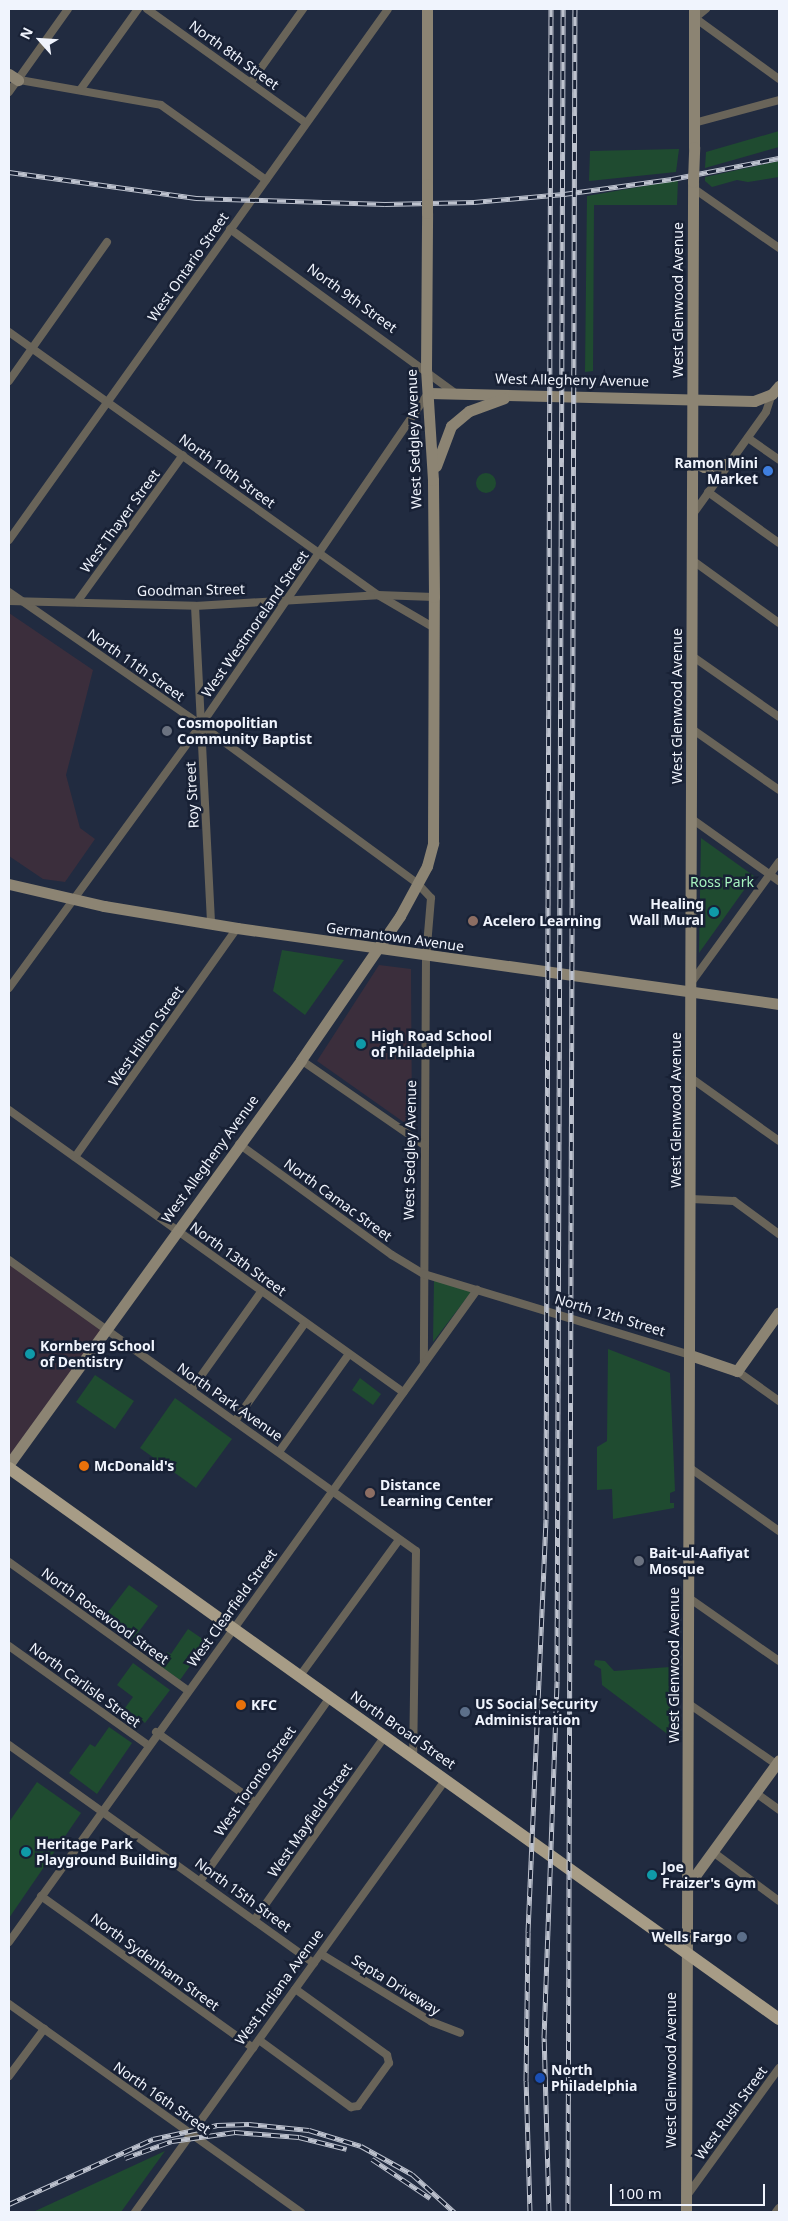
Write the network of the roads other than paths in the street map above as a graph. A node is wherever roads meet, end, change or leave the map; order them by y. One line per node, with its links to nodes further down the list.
1 (68, 9): 9 (street)
2 (138, 9): 12 (street)
3 (303, 9): 11 (street)
4 (388, 9): 15 (street, West Ontario Street)
5 (427, 9): 24 (main road, West Sedgley Avenue, bridge)
6 (706, 9): 8 (street)
7 (151, 10): 11 (street, North 8th Street)
8 (694, 14): 10 (street); 16 (main road, West Glenwood Avenue)
9 (12, 78): 12 (street); 13 (street)
10 (779, 79)
11 (250, 82): 15 (street, North 8th Street)
12 (80, 90): 17 (street)
13 (9, 92)
14 (779, 100): 16 (street)
15 (305, 122): 17 (street, West Ontario Street)
16 (694, 123): 18 (main road, West Glenwood Avenue, bridge)
17 (266, 180): 19 (street, West Ontario Street)
18 (694, 185): 21 (street); 30 (main road, West Glenwood Avenue)
19 (230, 229): 24 (street, North 9th Street); 31 (street, West Ontario Street)
20 (107, 242): 23 (street)
21 (779, 248)
22 (9, 332): 23 (street, North 10th Street)
23 (32, 348): 25 (street); 31 (street, North 10th Street)
24 (426, 370): 27 (main road, West Sedgley Avenue); 28 (street, North 9th Street)
25 (9, 381)
26 (775, 390): 30 (main road, West Allegheny Avenue); 32 (street, West Allegheny Avenue)
27 (429, 392): 28 (main road, West Allegheny Avenue); 37 (main road, West Sedgley Avenue); 42 (street, West Westmoreland Street)
28 (455, 393): 29 (main road, West Allegheny Avenue)
29 (520, 395): 30 (main road, West Allegheny Avenue); 37 (main road)
30 (692, 398): 35 (main road, West Glenwood Avenue)
31 (108, 402): 33 (street, North 10th Street); 40 (street, West Ontario Street)
32 (748, 438): 34 (street); 36 (street, West Allegheny Avenue)
33 (182, 455): 42 (street, North 10th Street); 50 (street, West Thayer Street)
34 (779, 460)
35 (693, 462): 36 (main road); 39 (main road, West Glenwood Avenue)
36 (726, 464): 38 (street, West Allegheny Avenue)
37 (433, 480): 46 (main road, West Sedgley Avenue)
38 (708, 492): 39 (street, West Allegheny Avenue); 41 (street)
39 (693, 514): 43 (main road, West Glenwood Avenue)
40 (9, 540)
41 (779, 543)
42 (320, 553): 45 (street, North 10th Street); 47 (street, West Westmoreland Street)
43 (692, 560): 52 (street); 54 (main road, West Glenwood Avenue)
44 (9, 592): 49 (street, North 11th Street)
45 (378, 595): 46 (street, Goodman Street); 47 (street, Goodman Street); 53 (street, North 10th Street)
46 (434, 597): 53 (main road, West Sedgley Avenue)
47 (285, 600): 51 (street, Goodman Street); 56 (street, West Westmoreland Street)
48 (9, 601): 49 (street, Goodman Street)
49 (22, 602): 50 (street, Goodman Street); 56 (street, North 11th Street)
50 (77, 602): 51 (street, Goodman Street)
51 (194, 606): 56 (street, Roy Street)
52 (779, 623)
53 (433, 627): 61 (main road, West Sedgley Avenue)
54 (692, 656): 55 (street); 57 (main road, West Glenwood Avenue)
55 (779, 718)
56 (200, 725): 66 (street, North 11th Street); 68 (street, West Westmoreland Street); 69 (street, Roy Street)
57 (692, 729): 58 (street); 59 (main road, West Glenwood Avenue)
58 (779, 790)
59 (692, 819): 62 (street); 74 (main road, West Glenwood Avenue)
60 (779, 862): 62 (street)
61 (427, 866): 66 (main road, West Allegheny Avenue)
62 (770, 874): 64 (street); 74 (street)
63 (9, 878): 67 (main road)
64 (779, 881)
65 (9, 884): 67 (main road, Germantown Avenue)
66 (418, 884): 71 (main road, West Allegheny Avenue); 72 (street, West Sedgley Avenue)
67 (29, 890): 68 (main road, Germantown Avenue)
68 (72, 900): 69 (main road, Germantown Avenue); 73 (street, West Westmoreland Street)
69 (211, 924): 70 (main road, Germantown Avenue)
70 (237, 928): 71 (main road, Germantown Avenue); 82 (street, West Hilton Street)
71 (376, 949): 72 (main road, Germantown Avenue); 76 (main road, West Allegheny Avenue)
72 (426, 956): 74 (main road, Germantown Avenue); 81 (street, West Sedgley Avenue)
73 (9, 988)
74 (691, 988): 75 (main road, Germantown Avenue); 77 (main road, West Glenwood Avenue)
75 (779, 1004)
76 (300, 1060): 80 (main road, West Allegheny Avenue); 81 (street)
77 (691, 1078): 79 (street); 83 (main road, West Glenwood Avenue)
78 (9, 1110): 82 (street, North 13th Street)
79 (779, 1141)
80 (239, 1144): 84 (main road, West Allegheny Avenue); 87 (street, North Camac Street)
81 (424, 1146): 87 (street, West Sedgley Avenue)
82 (75, 1157): 84 (street, North 13th Street)
83 (691, 1199): 85 (street); 94 (main road, West Glenwood Avenue)
84 (177, 1230): 89 (street, North 13th Street); 92 (main road, West Allegheny Avenue)
85 (779, 1234)
86 (9, 1260): 92 (street, North Park Avenue)
87 (424, 1274): 88 (street, North 12th Street); 95 (street, West Sedgley Avenue)
88 (477, 1290): 94 (street, North 12th Street); 95 (street, West Clearfield Street)
89 (261, 1292): 91 (street, North 13th Street); 97 (street)
90 (779, 1312): 96 (main road)
91 (305, 1323): 93 (street, North 13th Street); 100 (street)
92 (106, 1330): 97 (street, North Park Avenue); 102 (main road, West Allegheny Avenue)
93 (348, 1354): 98 (street, North 13th Street); 101 (street)
94 (690, 1355): 96 (main road, North 12th Street); 104 (main road, West Glenwood Avenue)
95 (424, 1362): 98 (street, West Clearfield Street)
96 (737, 1371): 99 (street, North 12th Street)
97 (191, 1390): 100 (street, North Park Avenue)
98 (403, 1392): 105 (street, West Clearfield Street)
99 (779, 1401)
100 (235, 1421): 101 (street, North Park Avenue)
101 (279, 1452): 105 (street, North Park Avenue)
102 (9, 1464)
103 (9, 1468): 110 (main road, North Broad Street)
104 (690, 1468): 106 (street); 109 (main road, West Glenwood Avenue)
105 (333, 1491): 107 (street, North Park Avenue); 110 (street, West Clearfield Street)
106 (779, 1531)
107 (399, 1540): 113 (street); 121 (street, North Park Avenue)
108 (9, 1562): 114 (street, North Rosewood Street)
109 (689, 1598): 112 (street); 116 (main road, West Glenwood Avenue)
110 (232, 1630): 113 (main road, North Broad Street); 114 (street, West Clearfield Street)
111 (9, 1646): 120 (street, North Carlisle Street)
112 (779, 1661)
113 (299, 1677): 115 (main road, North Broad Street)
114 (187, 1690): 117 (street, West Clearfield Street)
115 (330, 1698): 118 (main road, North Broad Street); 125 (street, West Toronto Street)
116 (689, 1704): 122 (street); 130 (main road, West Glenwood Avenue)
117 (156, 1732): 120 (street, West Clearfield Street); 125 (street, North Carlisle Street)
118 (384, 1736): 121 (main road, North Broad Street); 133 (street, West Mayfield Street)
119 (9, 1745): 127 (street, North 15th Street)
120 (148, 1745): 127 (street, West Clearfield Street)
121 (413, 1756): 123 (main road, North Broad Street)
122 (778, 1762): 124 (main road)
123 (446, 1779): 135 (street, West Indiana Avenue); 136 (main road, North Broad Street)
124 (756, 1793): 126 (street); 128 (main road)
125 (255, 1802): 129 (street, West Toronto Street)
126 (779, 1810)
127 (101, 1811): 129 (street, North 15th Street); 131 (street, West Clearfield Street)
128 (713, 1852): 130 (main road); 132 (street)
129 (201, 1880): 133 (street, North 15th Street)
130 (688, 1884): 136 (main road, West Glenwood Avenue)
131 (42, 1896): 134 (street, West Clearfield Street); 144 (street, North Sydenham Street)
132 (779, 1901)
133 (255, 1919): 137 (street, North 15th Street)
134 (9, 1942)
135 (321, 1954): 137 (street, West Indiana Avenue); 142 (street, Septa Driveway)
136 (687, 1954): 140 (main road, North Broad Street); 148 (main road, West Glenwood Avenue)
137 (314, 1963): 138 (street, West Indiana Avenue)
138 (295, 1989): 143 (street, West Indiana Avenue); 143 (street)
139 (9, 2004): 141 (street, North 16th Street)
140 (779, 2019)
141 (44, 2029): 146 (street); 147 (street, North 16th Street)
142 (460, 2033)
143 (259, 2040): 144 (street, West Indiana Avenue)
144 (253, 2048): 147 (street, West Indiana Avenue)
145 (779, 2068): 148 (street, West Rush Street)
146 (9, 2076)
147 (191, 2134): 150 (street, West Indiana Avenue); 151 (street, North 16th Street)
148 (686, 2197): 152 (main road, West Glenwood Avenue)
149 (779, 2208): 153 (street)
150 (135, 2212)
151 (301, 2212)
152 (686, 2212)
153 (776, 2212)

